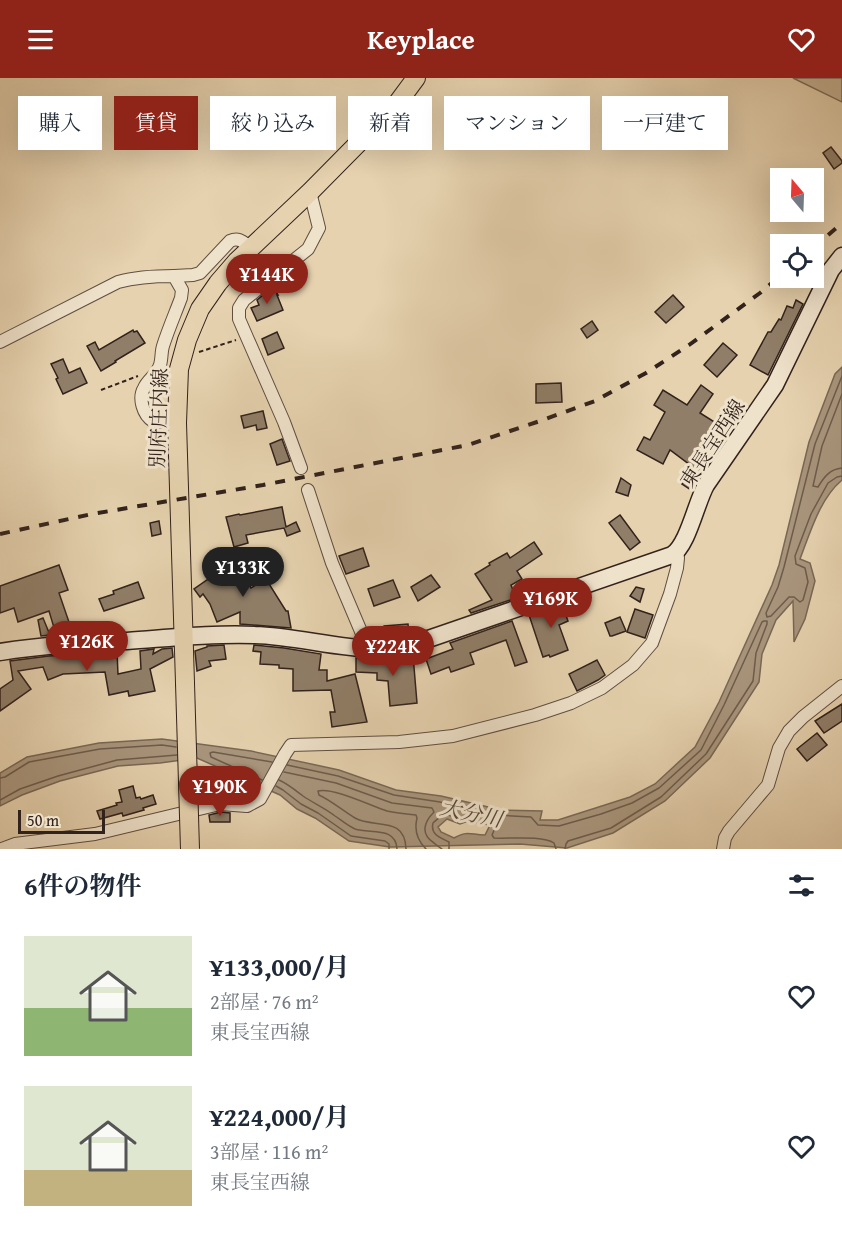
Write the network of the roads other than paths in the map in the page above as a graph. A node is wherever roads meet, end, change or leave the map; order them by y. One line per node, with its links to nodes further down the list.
1 (416, 78): 2 (main road, 別府庄内線)
2 (310, 192): 3 (main road, 別府庄内線); 8 (street)
3 (251, 248): 5 (street); 7 (main road, 別府庄内線)
4 (842, 256): 10 (main road, 東長宝西線)
5 (174, 276): 6 (street); 7 (street)
6 (0, 342)
7 (177, 423): 11 (main road, 別府庄内線)
8 (301, 468)
9 (308, 490): 12 (street)
10 (677, 552): 12 (main road); 15 (street)
11 (184, 637): 12 (main road); 13 (main road); 16 (main road, 別府庄内線, bridge)
12 (368, 648)
13 (0, 652)
14 (842, 686): 17 (street)
15 (2, 849)
16 (190, 849)
17 (723, 849)

